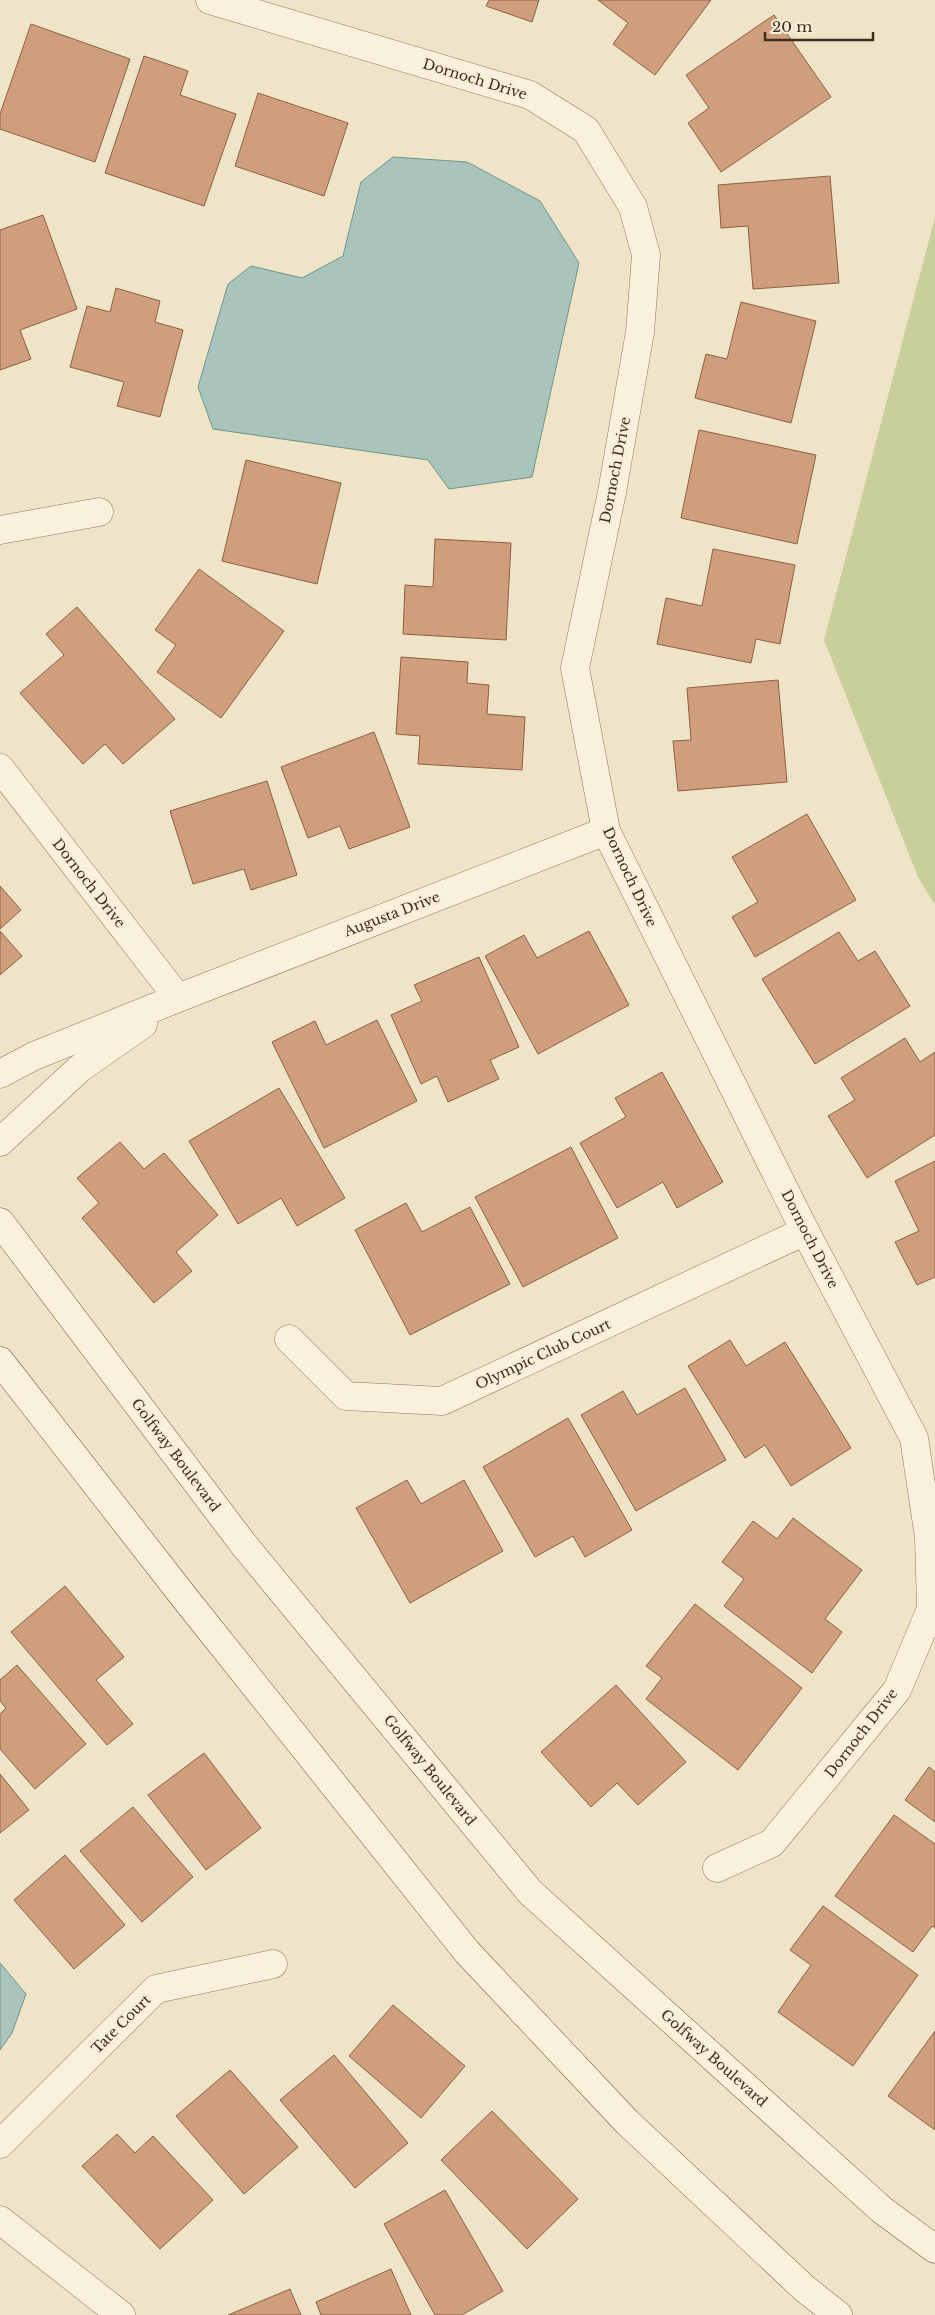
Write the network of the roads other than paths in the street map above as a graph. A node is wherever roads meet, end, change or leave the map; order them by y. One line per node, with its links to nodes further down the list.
1 (210, 0): 5 (street, Dornoch Drive)
2 (99, 512): 3 (street)
3 (0, 530)
4 (0, 768): 6 (street, Dornoch Drive)
5 (606, 831): 6 (street, Augusta Drive); 10 (street, Dornoch Drive)
6 (178, 998): 7 (street, Augusta Drive); 8 (street, Augusta Drive)
7 (0, 1074)
8 (0, 1142)
9 (0, 1222): 17 (street, Golfway Boulevard)
10 (805, 1231): 11 (street, Olympic Club Court); 13 (street, Dornoch Drive)
11 (289, 1339)
12 (0, 1361): 19 (street)
13 (717, 1868)
14 (273, 1964): 15 (street, Tate Court)
15 (0, 2144)
16 (0, 2220): 18 (street)
17 (935, 2249)
18 (121, 2315)
19 (838, 2315)

